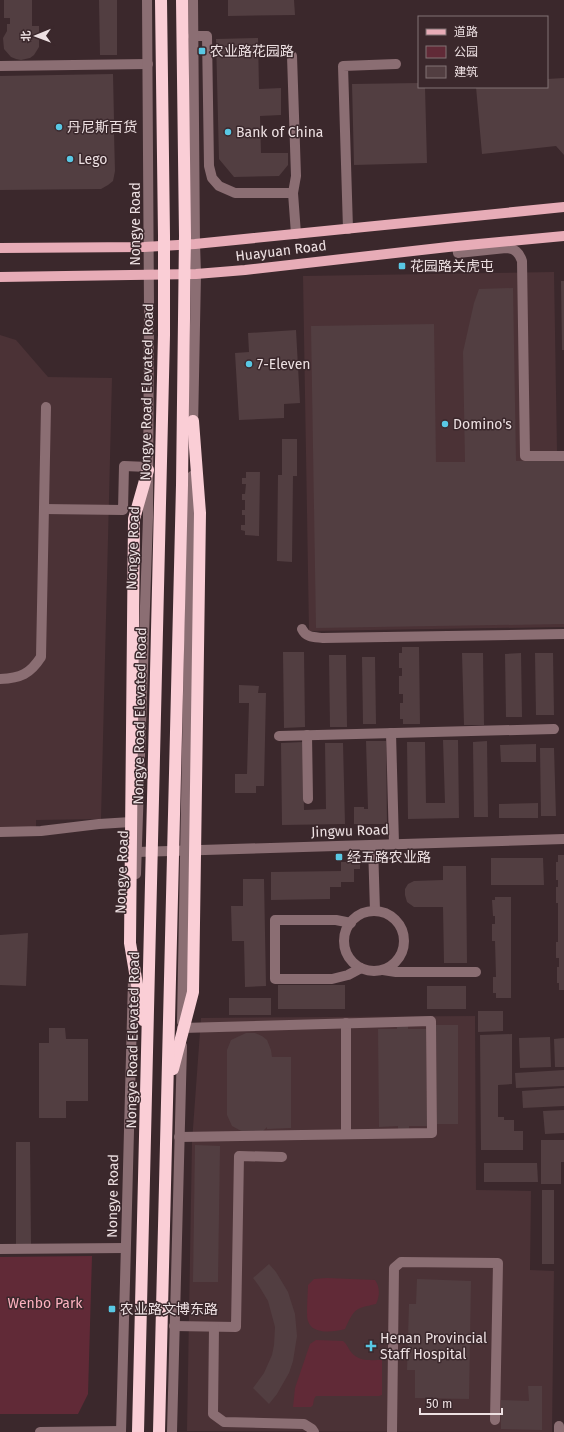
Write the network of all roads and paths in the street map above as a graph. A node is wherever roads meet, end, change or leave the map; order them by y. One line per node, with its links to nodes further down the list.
1 (147, 0): 7 (street, Nongye Road)
2 (161, 0): 49 (highway, Nongye Road Elevated Road)
3 (182, 0): 50 (highway)
4 (193, 0): 5 (street)
5 (194, 36): 10 (street); 15 (street)
6 (292, 56): 10 (street)
7 (148, 64): 9 (street); 16 (street, Nongye Road)
8 (396, 64): 12 (street)
9 (0, 66)
10 (293, 193): 13 (street)
11 (564, 207): 12 (main road, Huayuan Road)
12 (348, 228): 13 (main road, Huayuan Road)
13 (296, 234): 15 (main road, Huayuan Road)
14 (564, 236): 17 (main road, Huayuan Road)
15 (195, 244): 16 (main road, Huayuan Road); 19 (street)
16 (149, 246): 18 (main road, Huayuan Road); 20 (street, Nongye Road)
17 (456, 246): 19 (main road, Huayuan Road); 24 (street)
18 (0, 248)
19 (196, 274): 20 (main road, Huayuan Road); 23 (street)
20 (149, 275): 21 (main road, Huayuan Road); 25 (street, Nongye Road)
21 (0, 277)
22 (46, 407): 26 (street)
23 (193, 421): 40 (street); 50 (highway)
24 (564, 456)
25 (148, 468): 26 (street); 35 (highway); 41 (street, Nongye Road)
26 (44, 509): 29 (street)
27 (302, 628): 28 (street)
28 (564, 634)
29 (0, 680)
30 (554, 730): 31 (street)
31 (391, 733): 32 (street); 38 (street)
32 (307, 735): 33 (street); 34 (street)
33 (279, 736)
34 (308, 799)
35 (131, 822): 36 (street); 49 (highway)
36 (0, 832)
37 (564, 839): 38 (street, Jingwu Road)
38 (394, 844): 39 (street, Jingwu Road)
39 (373, 845): 40 (street, Jingwu Road); 42 (street)
40 (185, 851): 41 (street, Jingwu Road); 48 (street)
41 (137, 852): 54 (street, Nongye Road)
42 (375, 911): 43 (street); 45 (street)
43 (351, 923): 44 (street); 44 (street)
44 (361, 968): 45 (street)
45 (383, 970): 46 (street)
46 (476, 972)
47 (346, 1023): 48 (street); 51 (street); 51 (street)
48 (182, 1028): 52 (street)
49 (147, 1049): 61 (highway, Nongye Road Elevated Road)
50 (168, 1090): 62 (highway)
51 (346, 1134): 52 (street)
52 (180, 1137): 56 (street)
53 (282, 1157): 57 (street)
54 (126, 1248): 55 (street); 60 (street, Nongye Road)
55 (0, 1249)
56 (174, 1326): 57 (street); 63 (street)
57 (214, 1327): 64 (street)
58 (496, 1420): 65 (street)
59 (40, 1432): 60 (street)
60 (121, 1432)
61 (138, 1432)
62 (160, 1432)
63 (172, 1432)
64 (314, 1432)
65 (392, 1432)

